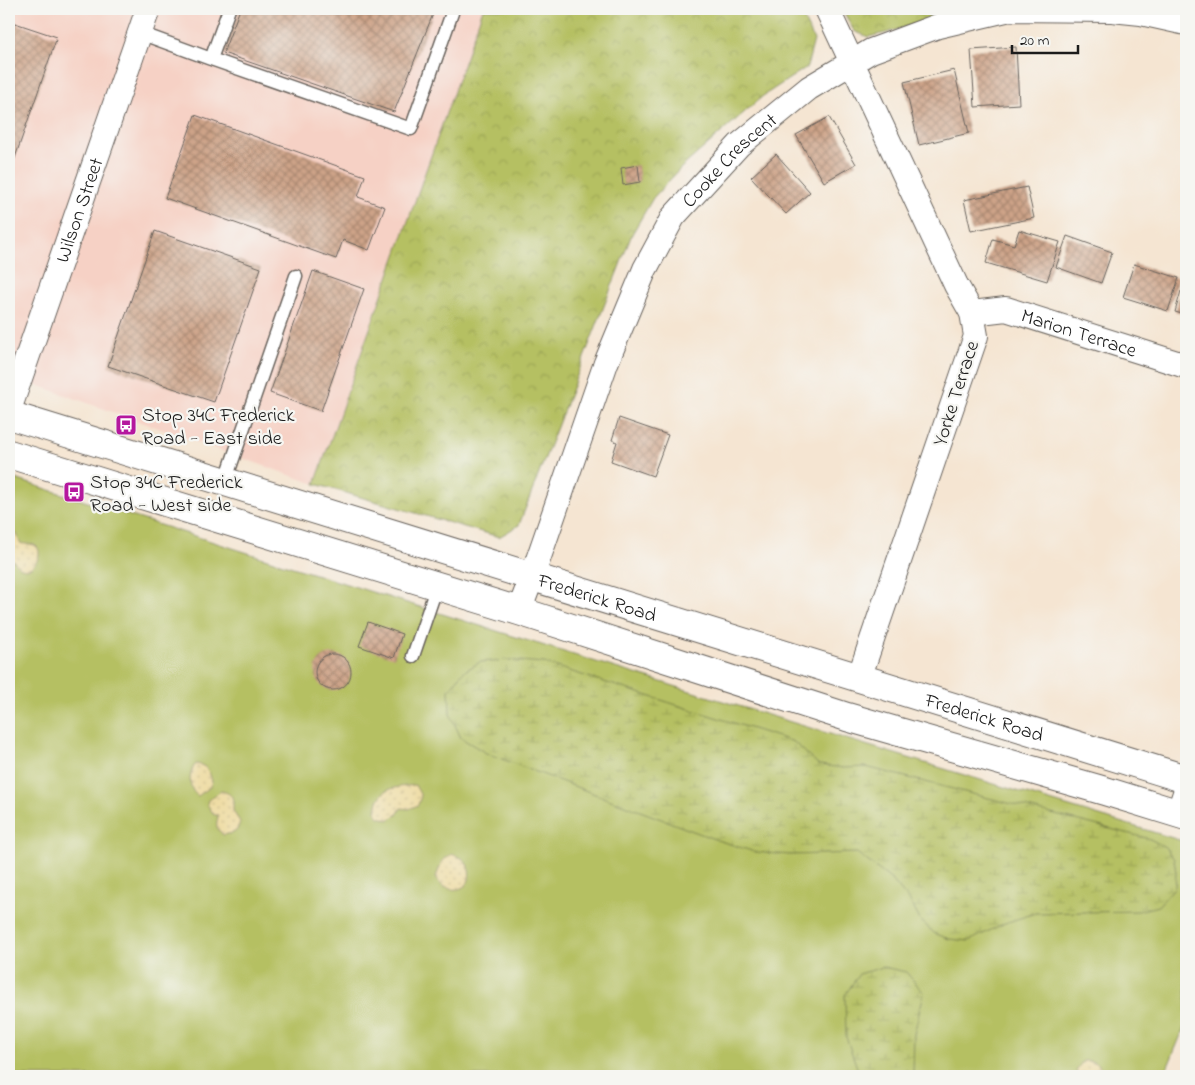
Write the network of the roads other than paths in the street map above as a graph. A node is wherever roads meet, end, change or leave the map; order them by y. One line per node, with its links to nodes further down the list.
1 (148, 9): 8 (street, Wilson Street)
2 (229, 9): 9 (lane)
3 (827, 9): 10 (street, Yorke Terrace)
4 (1033, 9): 5 (street, Cooke Crescent); 10 (street, Cooke Crescent)
5 (1141, 11): 7 (street, Cooke Crescent)
6 (452, 13): 9 (lane)
7 (1186, 24)
8 (140, 33): 9 (lane); 14 (street, Wilson Street)
9 (211, 58)
10 (853, 62): 12 (street, Yorke Terrace); 18 (street, Cooke Crescent)
11 (296, 276): 17 (lane)
12 (972, 313): 13 (street, Marion Terrace); 22 (street, Yorke Terrace)
13 (1186, 366)
14 (9, 410)
15 (9, 415): 17 (main road, Frederick Road)
16 (9, 454): 19 (main road, Frederick Road)
17 (225, 482): 18 (main road, Frederick Road)
18 (532, 577): 20 (street, Cooke Crescent); 22 (main road, Frederick Road)
19 (437, 586): 20 (main road, Frederick Road); 21 (lane)
20 (518, 611): 24 (main road, Frederick Road)
21 (413, 656)
22 (859, 678): 23 (main road, Frederick Road)
23 (1186, 779)
24 (1184, 807)

